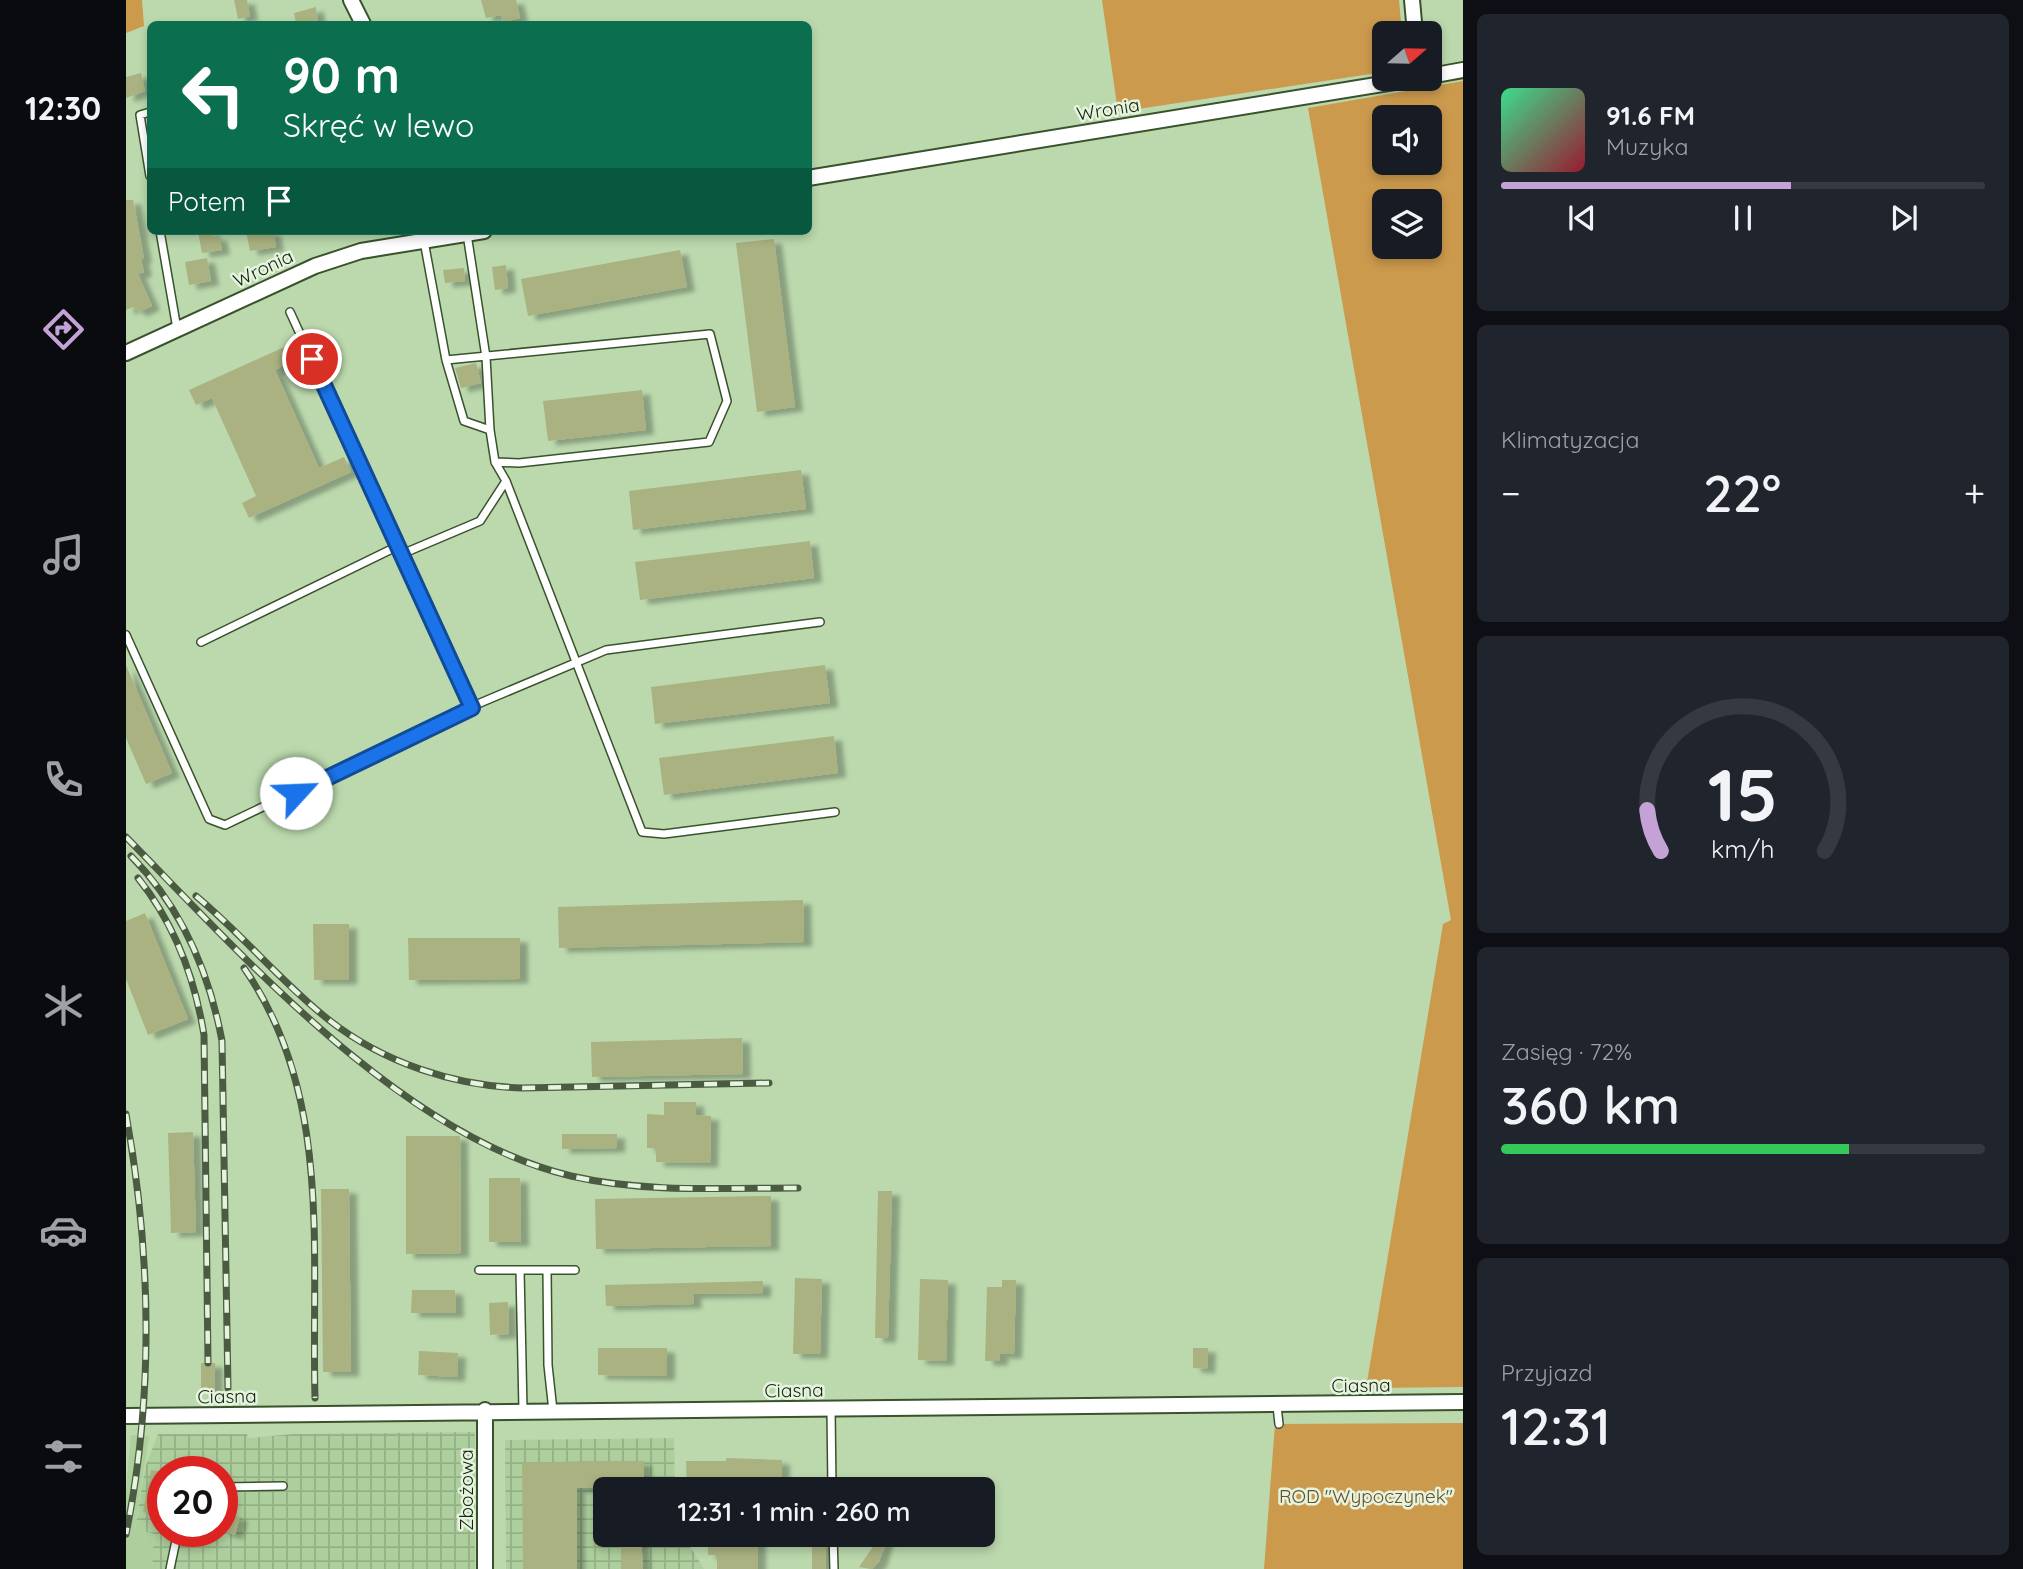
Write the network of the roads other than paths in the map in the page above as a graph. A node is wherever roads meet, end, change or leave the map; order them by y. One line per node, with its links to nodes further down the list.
1 (351, 0): 3 (street)
2 (1412, 0): 4 (street)
3 (362, 21)
4 (1414, 21)
5 (1463, 70): 6 (street)
6 (1442, 74)
7 (1372, 86): 10 (street, Wronia)
8 (147, 113): 9 (lane)
9 (147, 158)
10 (812, 177)
11 (161, 235): 16 (lane)
12 (444, 235): 14 (street, Wronia)
13 (467, 235): 18 (lane)
14 (422, 236): 16 (street, Wronia); 19 (lane)
15 (290, 312): 23 (lane)
16 (177, 330): 17 (street, Wronia)
17 (126, 353)
18 (486, 356): 19 (lane); 20 (lane); 21 (lane)
19 (446, 360): 20 (lane)
20 (490, 430): 21 (lane)
21 (495, 462): 22 (lane)
22 (506, 481): 24 (lane); 28 (lane)
23 (398, 546): 24 (lane); 27 (lane)
24 (402, 554): 29 (lane)
25 (820, 622): 28 (lane)
26 (126, 635): 29 (lane)
27 (201, 642)
28 (576, 662): 29 (lane); 30 (lane)
29 (472, 708)
30 (835, 812)
31 (547, 1269): 32 (lane); 34 (lane); 40 (lane)
32 (575, 1269)
33 (479, 1270): 34 (lane)
34 (520, 1270): 39 (lane)
35 (1463, 1402): 36 (street, Ciasna)
36 (1277, 1406): 37 (street, Ciasna); 42 (lane)
37 (831, 1409): 40 (street, Ciasna); 43 (lane)
38 (485, 1410): 39 (street, Ciasna); 41 (street, Ciasna); 49 (street, Zbożowa)
39 (523, 1410): 40 (street, Ciasna)
40 (553, 1410)
41 (126, 1416)
42 (1279, 1424)
43 (832, 1477)
44 (283, 1486): 45 (lane)
45 (238, 1487)
46 (175, 1547): 48 (lane)
47 (833, 1547): 50 (lane)
48 (170, 1569)
49 (485, 1569)
50 (834, 1569)

